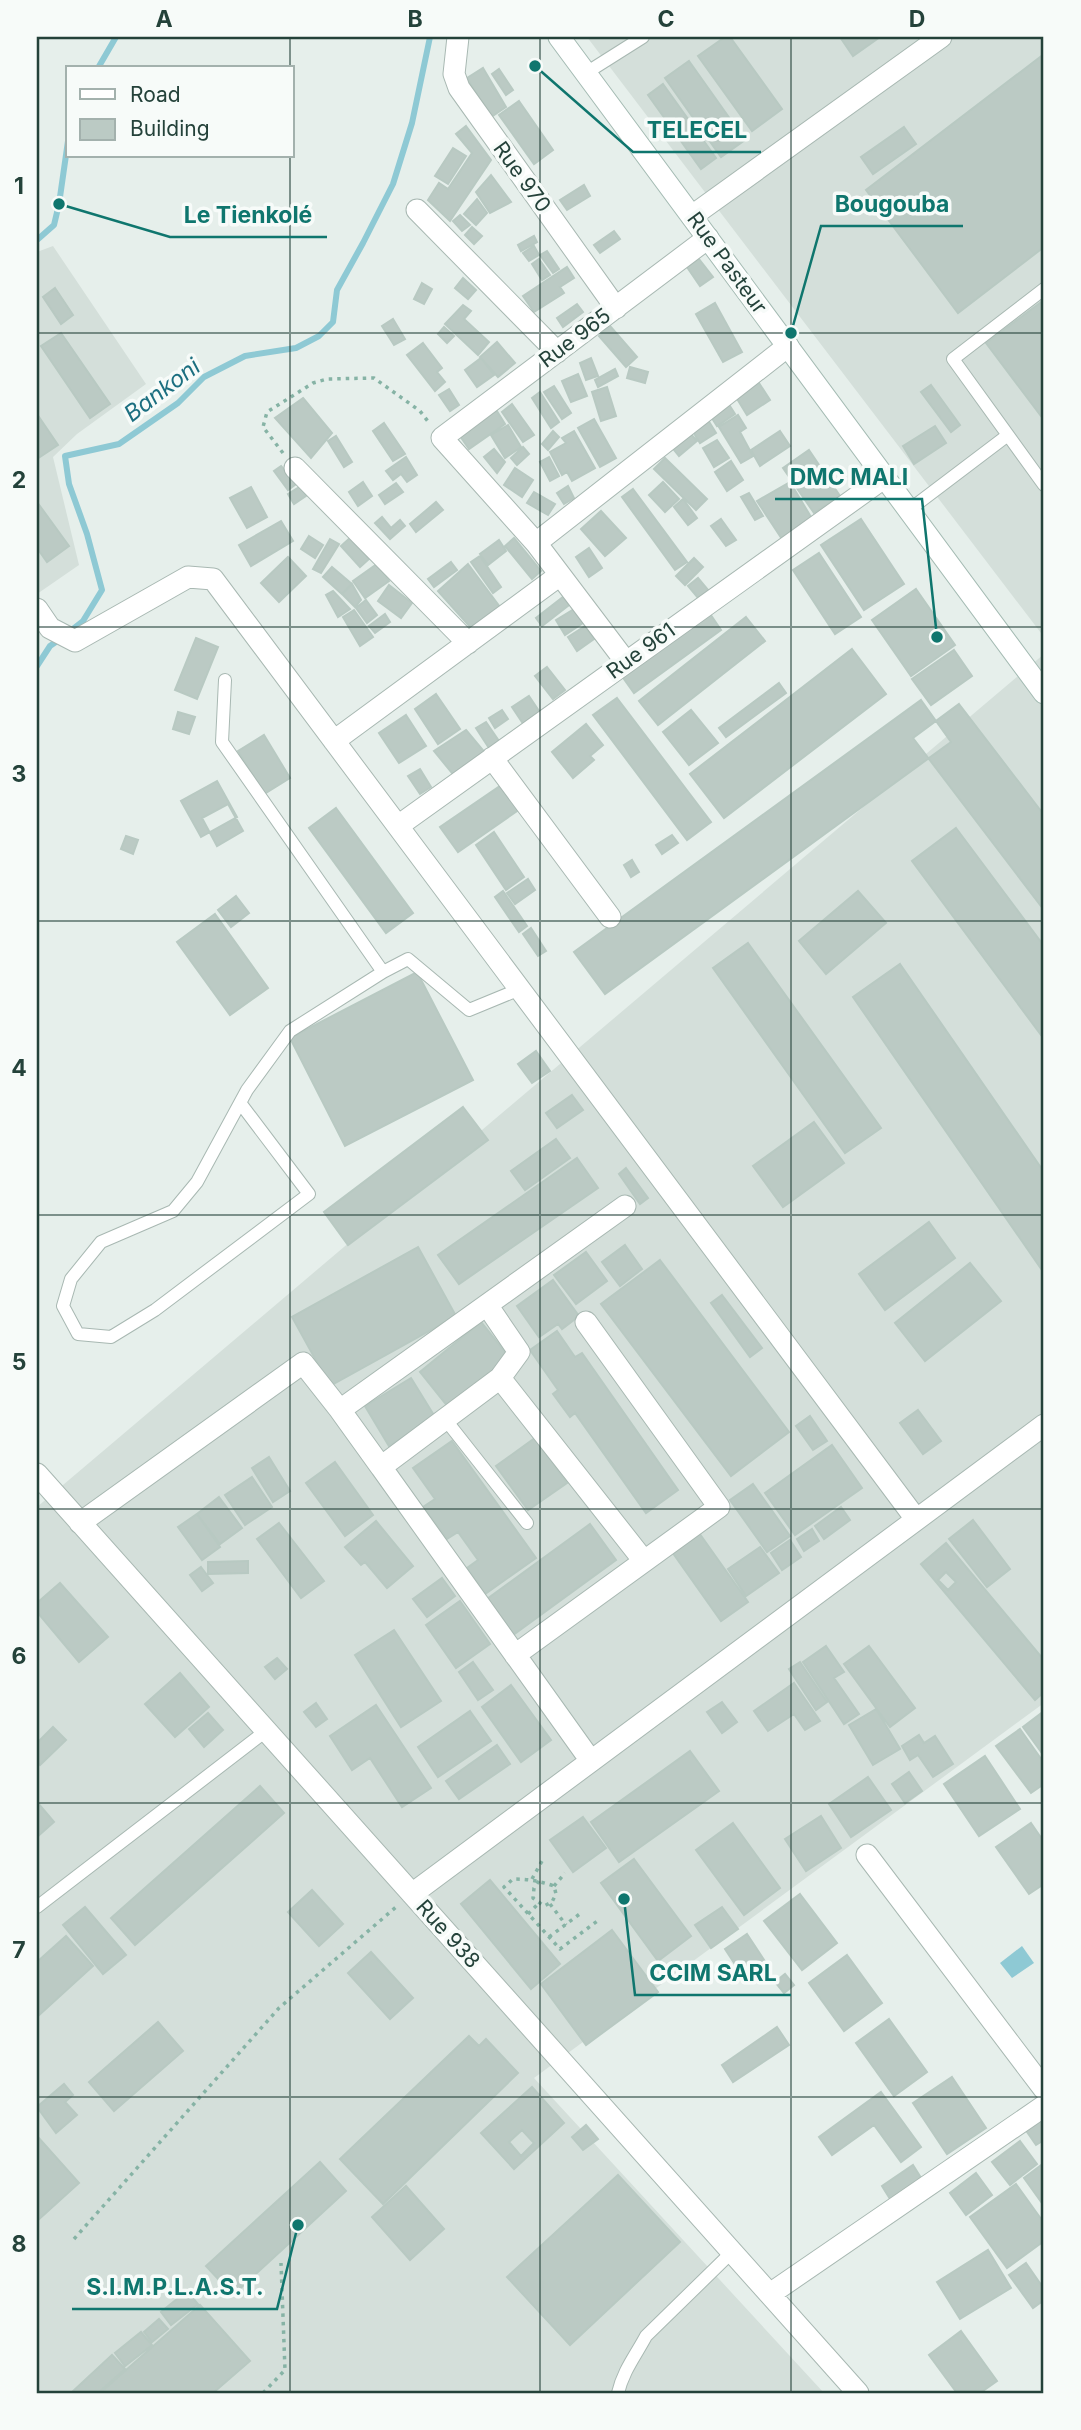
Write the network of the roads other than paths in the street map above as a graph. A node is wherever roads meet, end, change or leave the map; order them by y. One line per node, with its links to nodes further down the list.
1 (458, 37): 10 (street, Rue 970)
2 (559, 37): 5 (street, Rue Pasteur)
3 (643, 37): 5 (lane)
4 (941, 37): 7 (street)
5 (586, 73): 7 (street, Rue Pasteur)
6 (417, 211): 12 (street)
7 (692, 216): 8 (street, Rue Pasteur)
8 (708, 238): 10 (street, Rue 965); 11 (street, Rue Pasteur)
9 (1044, 289): 13 (lane)
10 (616, 308): 12 (street, Rue 965)
11 (788, 346): 15 (street, Rue Pasteur); 18 (street)
12 (557, 352): 18 (street, Rue 965)
13 (1008, 435): 16 (lane); 17 (lane)
14 (295, 468): 22 (street)
15 (885, 477): 17 (street, Rue Pasteur); 23 (street, Rue 961)
16 (1044, 485)
17 (909, 510): 25 (street, Rue Pasteur)
18 (536, 543): 19 (street)
19 (560, 575): 22 (street); 23 (street)
20 (37, 609): 21 (street)
21 (43, 633): 26 (street)
22 (468, 643): 26 (street)
23 (626, 662): 27 (street, Rue 961)
24 (225, 680): 30 (lane)
25 (1044, 693)
26 (334, 741): 28 (street)
27 (492, 758): 28 (street, Rue 961); 29 (street)
28 (398, 826): 31 (street)
29 (610, 917)
30 (383, 972): 31 (lane); 32 (lane)
31 (520, 989): 42 (street)
32 (241, 1104): 32 (lane)
33 (625, 1206): 34 (street)
34 (487, 1305): 36 (street); 37 (street)
35 (586, 1322): 45 (street)
36 (500, 1378): 38 (street); 45 (street)
37 (340, 1410): 40 (street); 43 (street)
38 (445, 1419): 40 (street); 44 (lane)
39 (1044, 1424): 42 (street)
40 (381, 1467): 46 (street)
41 (37, 1474): 43 (street, Rue 938)
42 (916, 1519): 48 (street)
43 (80, 1522): 47 (street, Rue 938)
44 (527, 1523)
45 (644, 1561): 46 (street)
46 (515, 1655): 48 (street)
47 (266, 1731): 50 (street, Rue 938); 51 (lane)
48 (591, 1761): 50 (street)
49 (867, 1855): 52 (street)
50 (412, 1894): 54 (street, Rue 938)
51 (37, 1907)
52 (1044, 2089)
53 (1044, 2106): 55 (street)
54 (732, 2252): 55 (street, Rue 938); 57 (lane)
55 (770, 2294): 56 (street, Rue 938)
56 (847, 2389)
57 (618, 2393)

